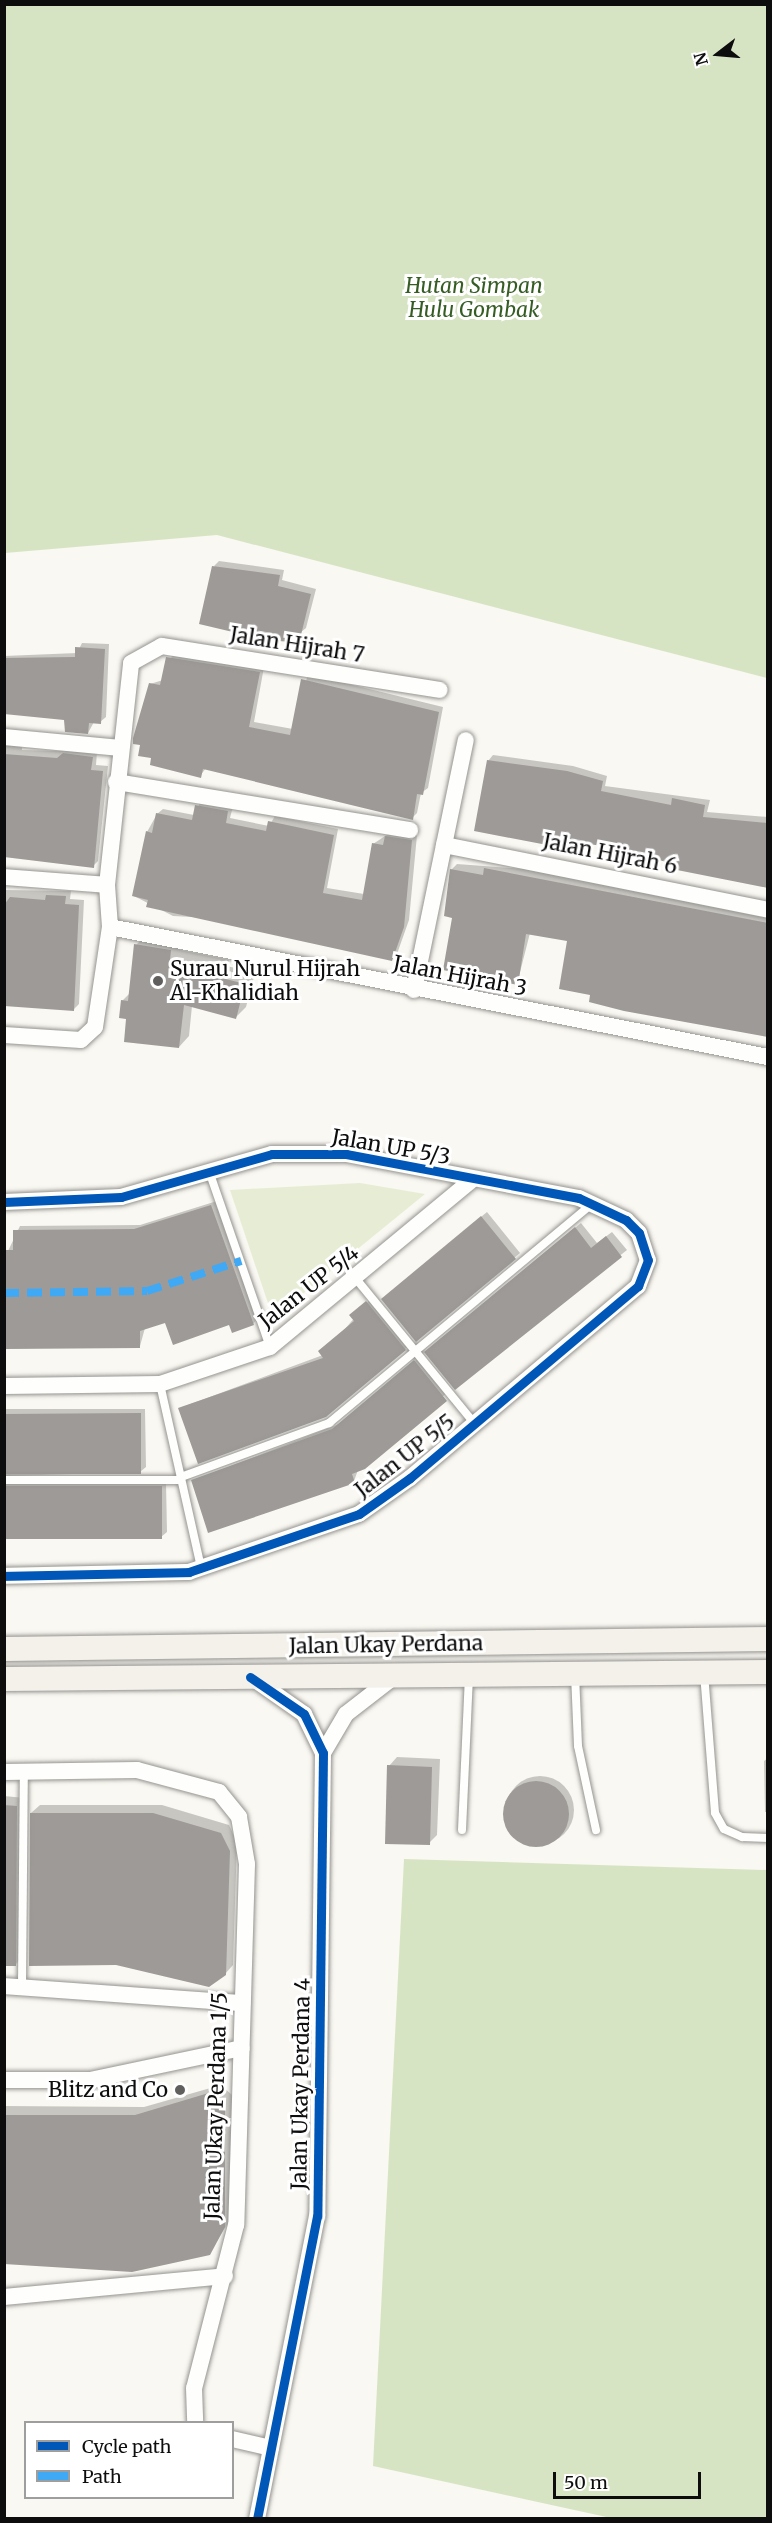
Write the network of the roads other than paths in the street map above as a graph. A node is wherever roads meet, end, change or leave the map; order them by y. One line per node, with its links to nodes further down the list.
1 (440, 690): 4 (street, Jalan Hijrah 7)
2 (4, 737): 4 (street)
3 (466, 740): 7 (street)
4 (120, 748): 5 (street)
5 (116, 782): 6 (street); 9 (street)
6 (410, 830)
7 (444, 845): 10 (street, Jalan Hijrah 6); 12 (street)
8 (4, 877): 9 (street)
9 (107, 885): 11 (street)
10 (768, 910)
11 (110, 927): 12 (street, Jalan Hijrah 3); 13 (street)
12 (414, 990): 14 (street, Jalan Hijrah 3)
13 (4, 1035)
14 (768, 1057)
15 (209, 1170): 16 (street, Jalan UP 5/3); 17 (street, Jalan UP 5/3); 21 (lane)
16 (472, 1180): 18 (street, Jalan UP 5/3); 20 (street, Jalan UP 5/4)
17 (5, 1203)
18 (593, 1203): 19 (street, Jalan UP 5/3); 22 (lane)
19 (646, 1249): 25 (street, Jalan UP 5/5)
20 (357, 1280): 21 (street, Jalan UP 5/4); 22 (lane)
21 (270, 1347): 23 (street, Jalan UP 5/4)
22 (414, 1351): 25 (lane); 26 (lane)
23 (160, 1384): 24 (street, Jalan UP 5/4); 26 (lane)
24 (4, 1386)
25 (475, 1424): 28 (street, Jalan UP 5/5)
26 (181, 1478): 27 (lane); 28 (lane)
27 (4, 1480)
28 (201, 1569): 29 (street, Jalan UP 5/5)
29 (4, 1576)
30 (768, 1639): 31 (street, Jalan Ukay Perdana)
31 (4, 1649)
32 (768, 1672): 33 (street, Jalan Ukay Perdana)
33 (704, 1673): 34 (street, Jalan Ukay Perdana); 44 (lane)
34 (575, 1674): 35 (street, Jalan Ukay Perdana); 43 (lane)
35 (469, 1675): 36 (street, Jalan Ukay Perdana); 42 (lane)
36 (396, 1676): 37 (street, Jalan Ukay Perdana); 39 (street, Jalan Ukay Perdana 4)
37 (250, 1677): 38 (street, Jalan Ukay Perdana); 39 (street, Jalan Ukay Perdana 4)
38 (4, 1679)
39 (324, 1753): 54 (street, Jalan Ukay Perdana 4)
40 (4, 1772): 41 (street)
41 (24, 1772): 45 (lane); 47 (street, Jalan Ukay Perdana 1/5)
42 (462, 1830)
43 (596, 1830)
44 (768, 1838)
45 (22, 1985): 46 (street); 47 (street)
46 (4, 1986)
47 (242, 2003): 48 (street, Jalan Ukay Perdana 1/5)
48 (242, 2048): 49 (street); 50 (street, Jalan Ukay Perdana 1/5)
49 (4, 2080)
50 (225, 2276): 51 (street); 52 (street, Jalan Ukay Perdana 1/5)
51 (4, 2297)
52 (195, 2421)
53 (234, 2439): 54 (street)
54 (271, 2448): 55 (street, Jalan Ukay Perdana 4)
55 (257, 2518)

